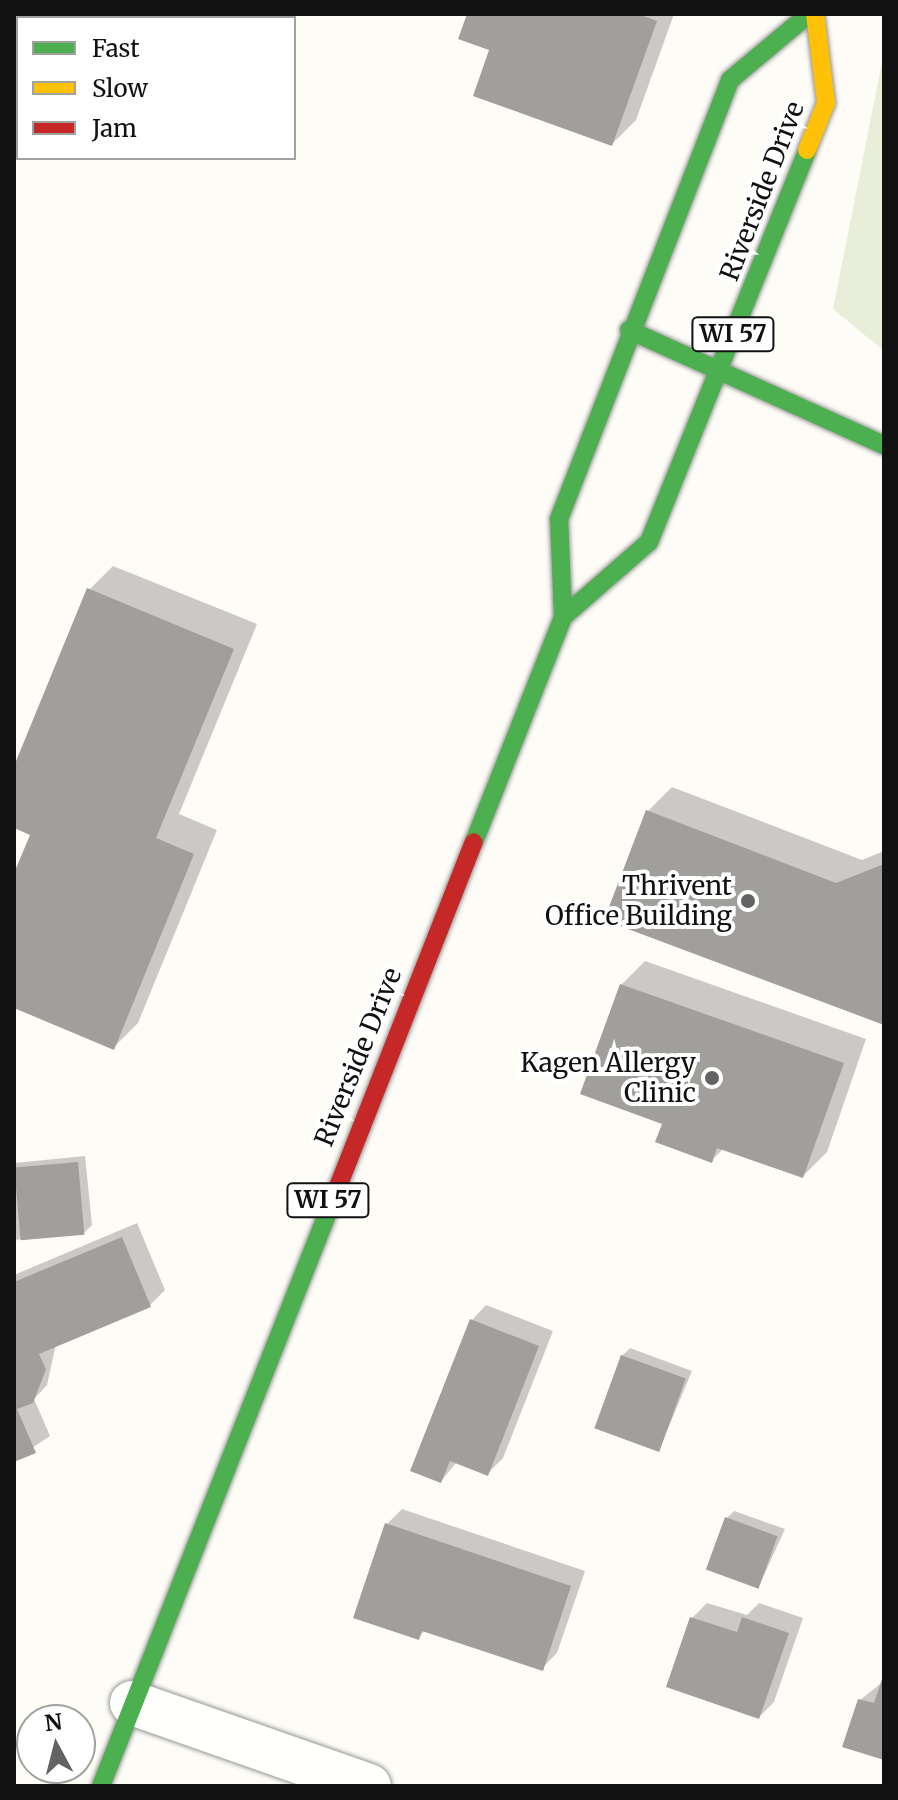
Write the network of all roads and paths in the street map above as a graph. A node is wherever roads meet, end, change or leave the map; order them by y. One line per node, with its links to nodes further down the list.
1 (809, 14): 3 (main road, Riverside Drive / WI 57)
2 (815, 14): 4 (main road, Riverside Drive / WI 57)
3 (629, 330): 4 (main road); 6 (main road, Riverside Drive / WI 57)
4 (719, 370): 5 (main road); 6 (main road, Riverside Drive / WI 57)
5 (884, 445)
6 (563, 617): 7 (main road, Riverside Drive / WI 57)
7 (132, 1703): 8 (main road, Riverside Drive / WI 57); 9 (street)
8 (101, 1786)
9 (369, 1786)

